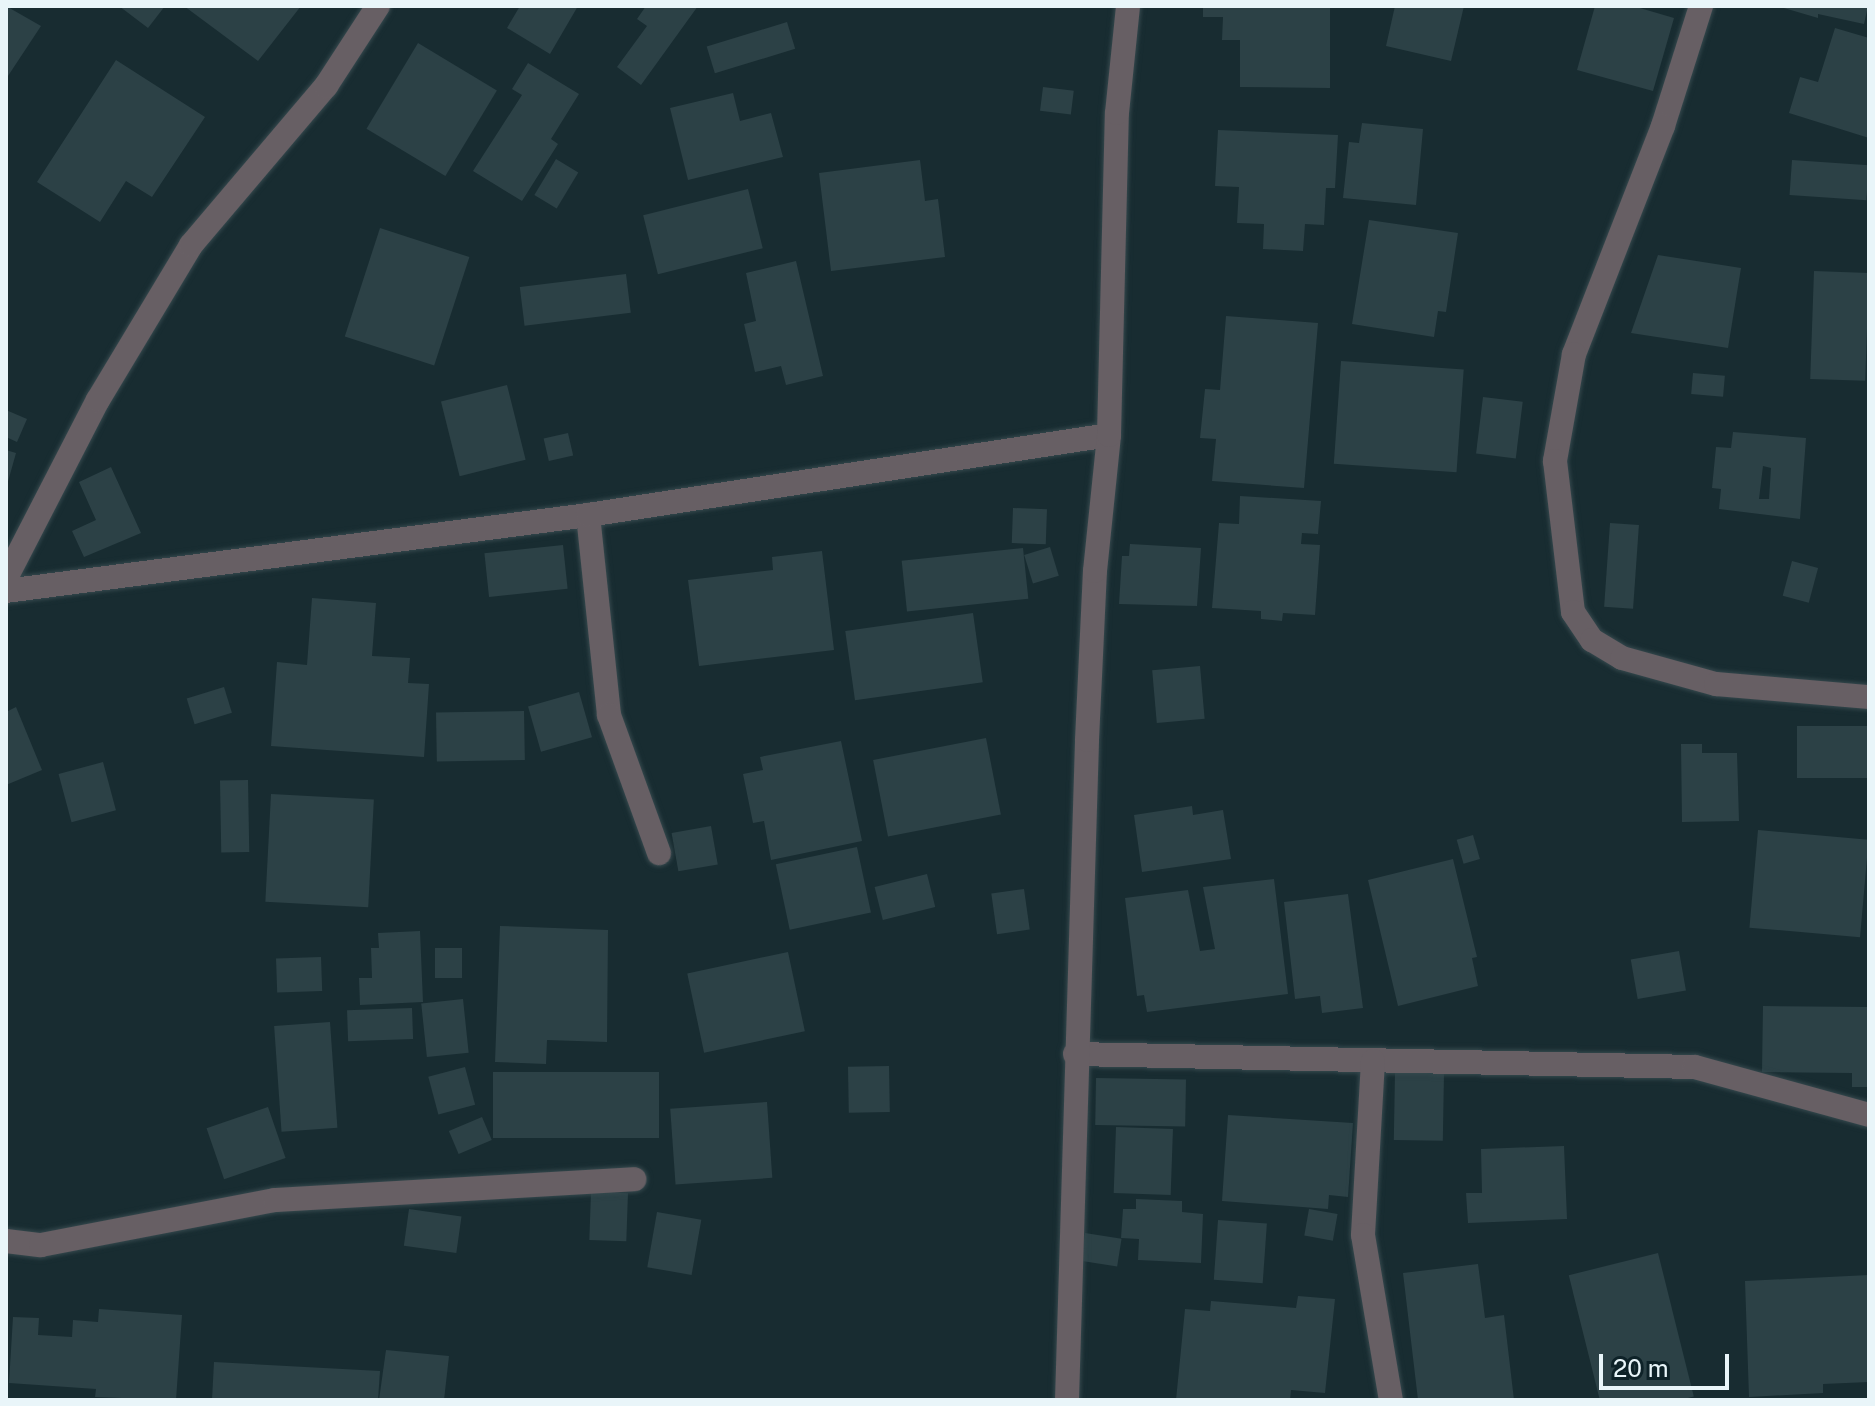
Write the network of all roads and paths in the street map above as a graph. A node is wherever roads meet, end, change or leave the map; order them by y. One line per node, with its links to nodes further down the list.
1 (378, 6): 6 (street)
2 (1128, 6): 4 (street)
3 (1701, 6): 8 (street)
4 (1109, 435): 5 (street); 10 (street)
5 (588, 515): 7 (street); 9 (street)
6 (6, 578)
7 (6, 591)
8 (1869, 697)
9 (659, 853)
10 (1075, 1054): 11 (street); 15 (street)
11 (1373, 1061): 12 (street); 16 (street)
12 (1869, 1115)
13 (634, 1179): 14 (street)
14 (6, 1241)
15 (1067, 1400)
16 (1391, 1400)

